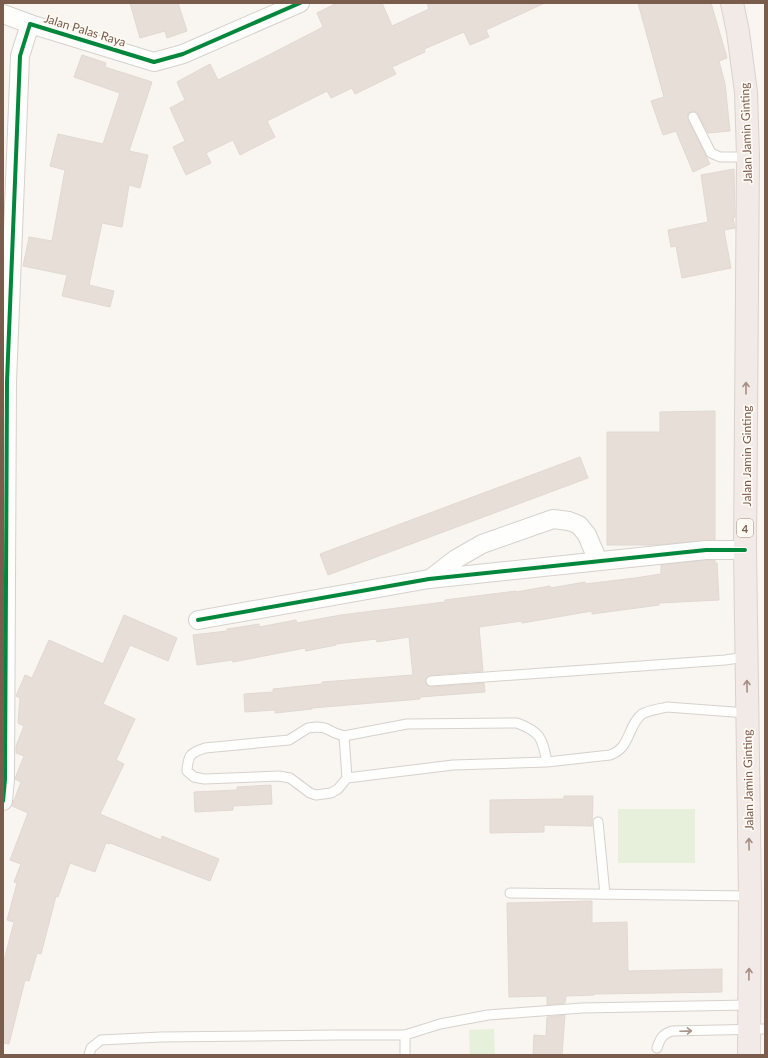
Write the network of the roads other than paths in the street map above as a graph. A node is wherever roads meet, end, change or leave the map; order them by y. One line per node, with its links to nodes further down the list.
1 (300, 3): 4 (street, Jalan Palas Raya)
2 (732, 3): 6 (highway, Jalan Jamin Ginting / 4)
3 (3, 14): 4 (street)
4 (30, 24): 7 (street, Jalan Palas Raya)
5 (693, 117): 6 (lane)
6 (748, 157): 10 (highway, Jalan Jamin Ginting / 4, one-way to 6)
7 (7, 263): 8 (street, Jalan Palas Raya)
8 (5, 381): 9 (street, Jalan Palas Raya)
9 (5, 547): 15 (street, Jalan Palas Raya)
10 (745, 550): 11 (street); 14 (highway, Jalan Jamin Ginting / 4)
11 (598, 561): 12 (street); 12 (street)
12 (429, 579): 13 (street)
13 (198, 620)
14 (746, 657): 16 (lane); 17 (highway, Jalan Jamin Ginting / 4, one-way to 14)
15 (4, 670): 21 (street, Jalan Palas Raya)
16 (431, 681)
17 (747, 713): 19 (lane); 26 (highway, Jalan Jamin Ginting / 4, one-way to 17)
18 (344, 736): 19 (lane); 20 (lane); 20 (lane)
19 (547, 762): 20 (lane)
20 (347, 778)
21 (4, 779): 22 (street, Jalan Palas Raya)
22 (3, 801)
23 (598, 822): 25 (lane)
24 (510, 893): 25 (lane)
25 (605, 894): 26 (lane)
26 (750, 896): 27 (highway, Jalan Jamin Ginting / 4, one-way to 26)
27 (749, 1005): 28 (highway, Jalan Jamin Ginting / 4); 29 (lane)
28 (757, 1029): 30 (lane, one-way to 28); 33 (highway, Jalan Jamin Ginting / 4)
29 (405, 1035): 31 (lane); 32 (lane)
30 (657, 1048)
31 (89, 1055)
32 (405, 1055)
33 (749, 1055)

